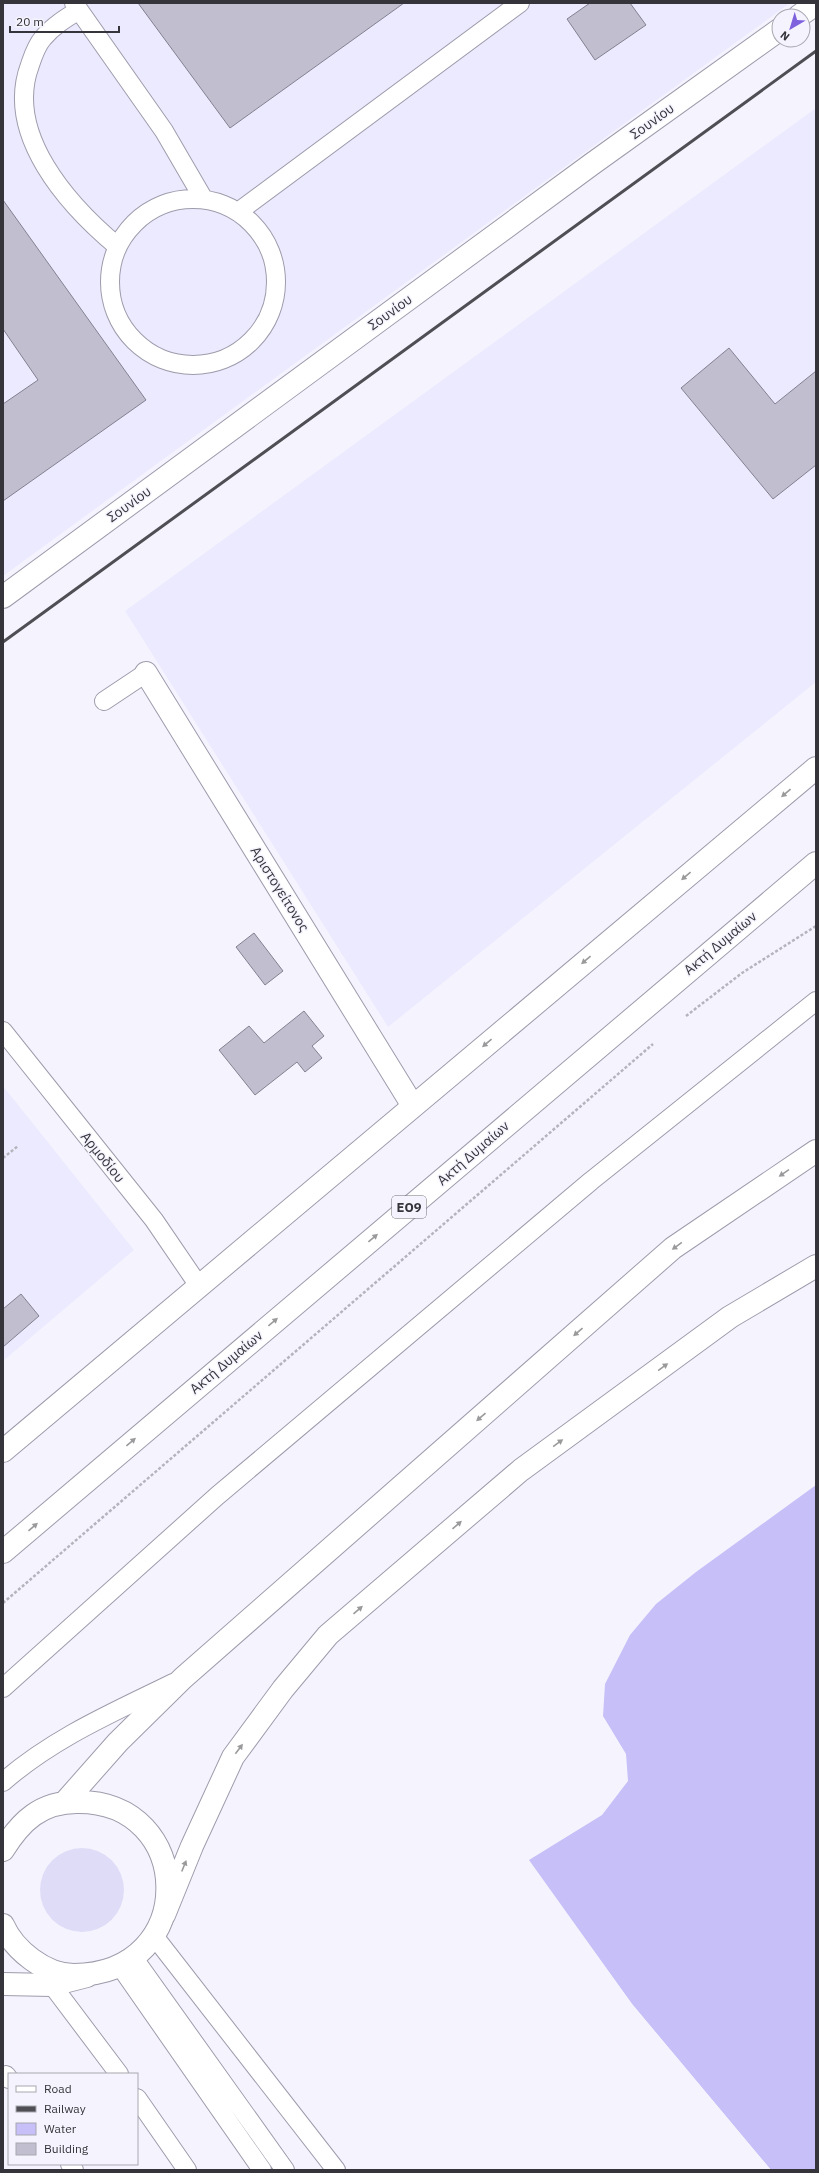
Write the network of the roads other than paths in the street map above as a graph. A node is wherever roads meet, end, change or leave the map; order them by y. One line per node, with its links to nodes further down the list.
1 (520, 3): 5 (lane)
2 (77, 7): 4 (lane); 6 (lane)
3 (771, 36): 7 (main road, Σουνίου)
4 (203, 198): 5 (lane); 6 (lane)
5 (238, 212): 6 (lane)
6 (117, 246)
7 (3, 597)
8 (146, 673): 9 (lane); 14 (main road, Αριστογείτονος)
9 (104, 701)
10 (816, 768): 14 (main road, one-way to 14)
11 (816, 864): 19 (main road, Ακτή Δυμαίων / ΕΟ9, one-way to 11)
12 (816, 1002): 21 (lane)
13 (3, 1031): 17 (lane, Αρμοδίου)
14 (413, 1106): 17 (main road)
15 (816, 1151): 20 (main road, one-way to 20)
16 (816, 1266): 25 (main road, one-way to 16)
17 (199, 1286): 18 (main road)
18 (3, 1451)
19 (3, 1552)
20 (183, 1678): 22 (lane); 23 (main road)
21 (3, 1688)
22 (3, 1782)
23 (65, 1802): 24 (main road); 25 (main road)
24 (3, 1850)
25 (164, 1915): 27 (main road)
26 (3, 1925): 29 (main road)
27 (154, 1936): 28 (main road); 37 (lane)
28 (127, 1962): 29 (main road); 35 (lane); 36 (lane)
29 (98, 1974): 31 (main road)
30 (3, 1984): 31 (main road)
31 (52, 1985): 32 (lane)
32 (118, 2073)
33 (138, 2099): 34 (lane)
34 (187, 2170)
35 (262, 2170)
36 (285, 2170)
37 (336, 2170)

